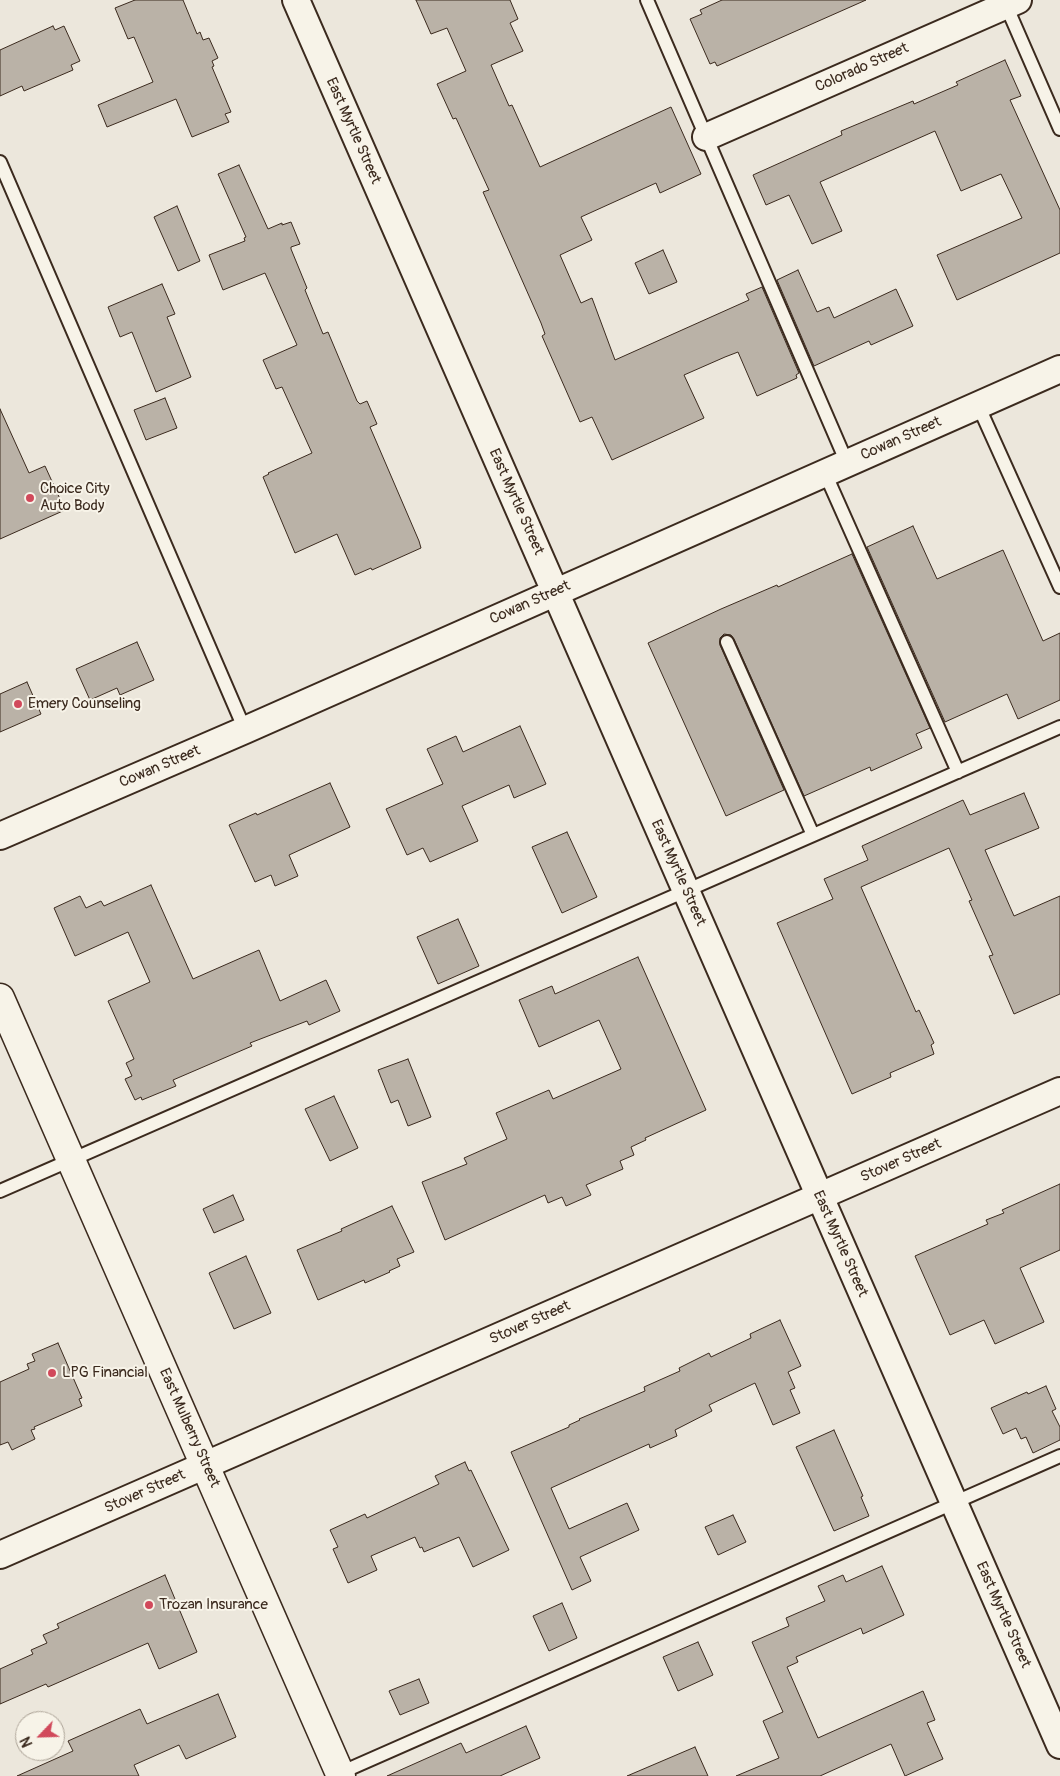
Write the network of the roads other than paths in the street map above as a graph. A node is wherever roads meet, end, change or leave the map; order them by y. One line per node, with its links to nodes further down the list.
1 (296, 0): 11 (street, East Myrtle Street)
2 (647, 0): 5 (lane)
3 (1009, 2): 4 (lane); 5 (street, Colorado Street)
4 (1060, 129)
5 (706, 137): 9 (lane)
6 (0, 162): 14 (lane)
7 (1060, 369): 8 (street, Cowan Street)
8 (978, 405): 9 (street, Cowan Street); 10 (lane)
9 (836, 468): 11 (street, Cowan Street); 15 (lane)
10 (1060, 587)
11 (555, 592): 14 (street, Cowan Street); 18 (street, East Myrtle Street)
12 (727, 642): 16 (lane)
13 (1060, 727): 15 (lane)
14 (245, 730): 17 (street, Cowan Street)
15 (958, 772): 16 (lane)
16 (813, 835): 18 (lane)
17 (0, 836)
18 (686, 891): 21 (lane); 23 (street, East Myrtle Street)
19 (0, 998): 21 (highway, East Mulberry Street)
20 (1060, 1091): 23 (street, Stover Street)
21 (71, 1160): 22 (lane); 25 (highway, East Mulberry Street)
22 (0, 1191)
23 (820, 1196): 25 (street, Stover Street); 26 (street, East Myrtle Street)
24 (1060, 1456): 26 (lane)
25 (205, 1466): 27 (street, Stover Street); 29 (highway, East Mulberry Street)
26 (954, 1503): 28 (street, East Myrtle Street); 29 (lane)
27 (0, 1555)
28 (1060, 1745)
29 (338, 1775)

